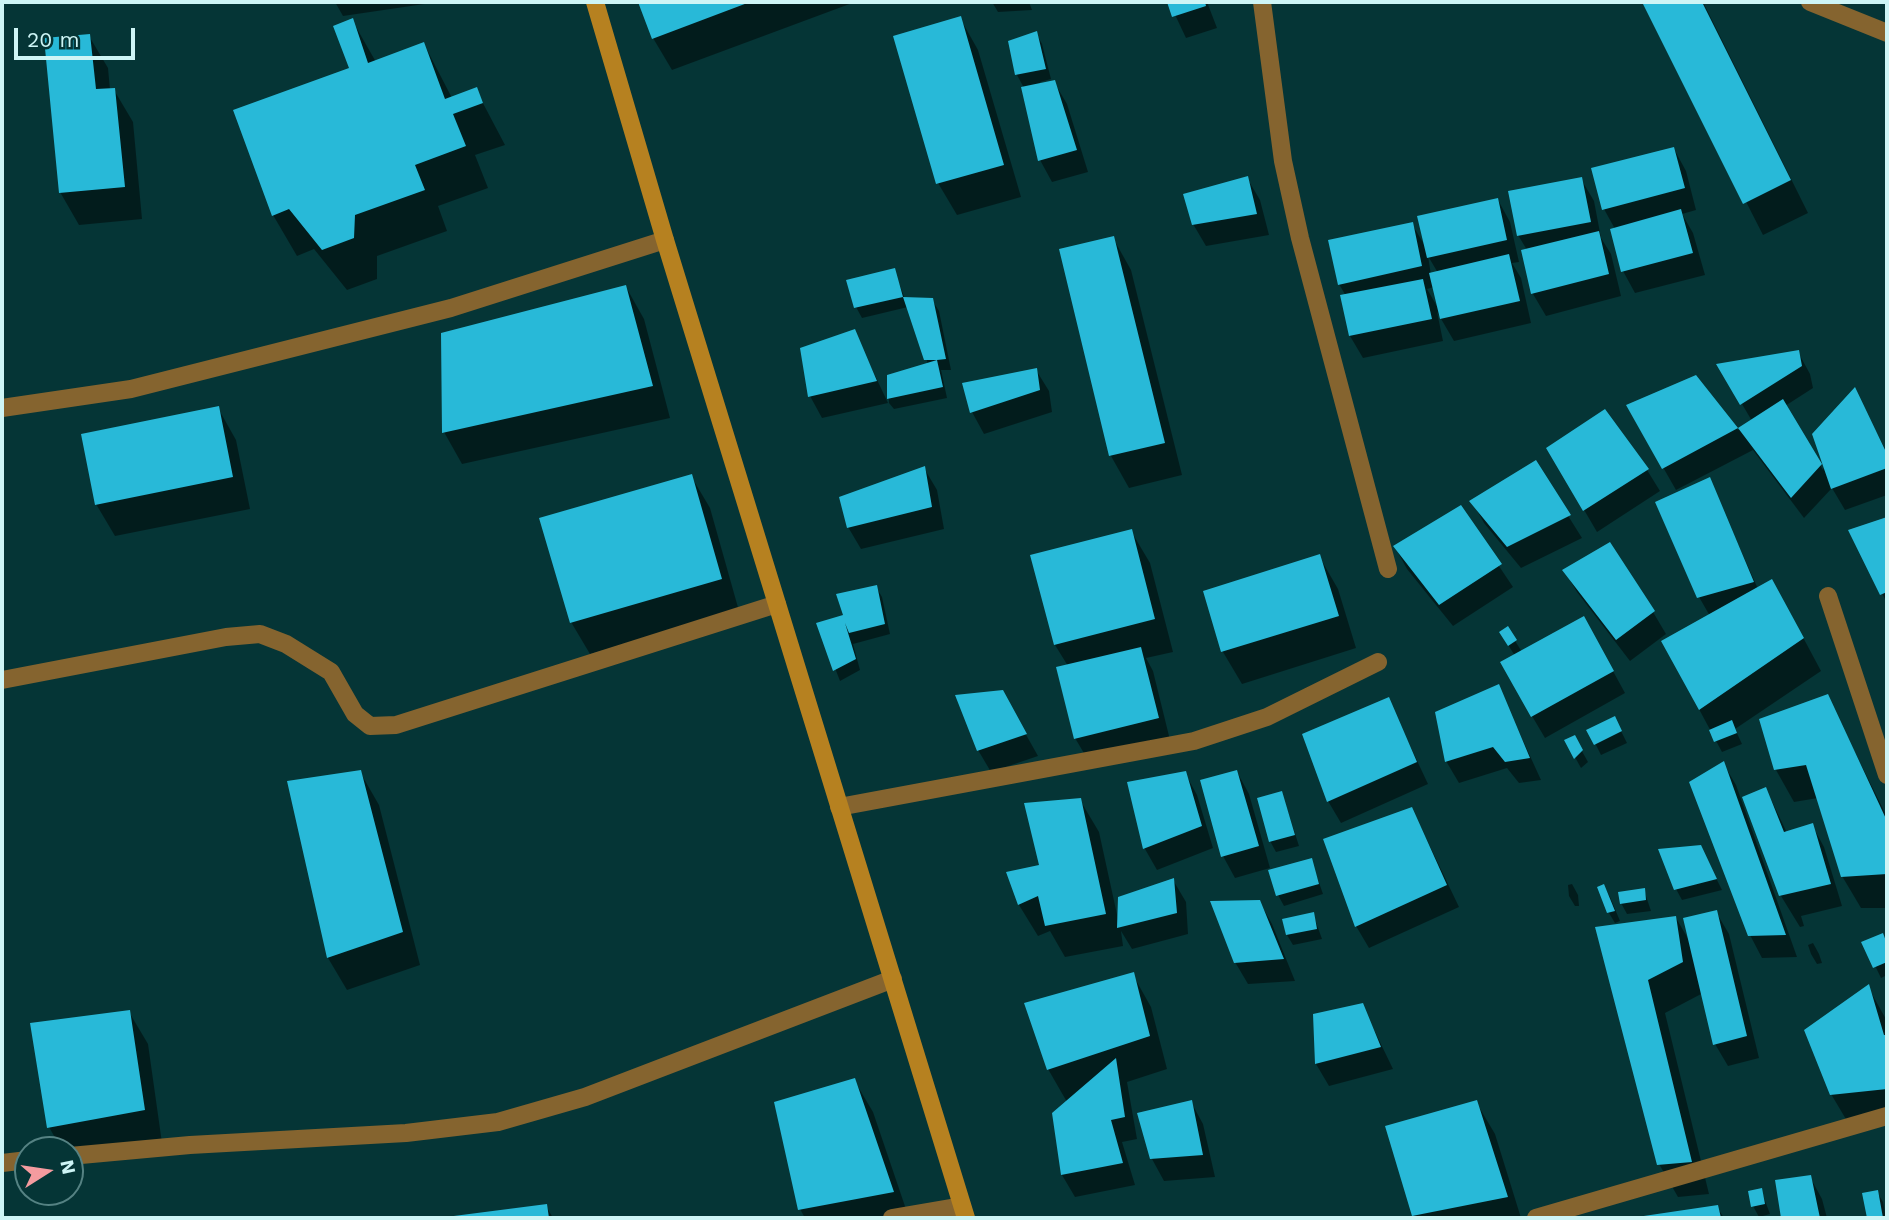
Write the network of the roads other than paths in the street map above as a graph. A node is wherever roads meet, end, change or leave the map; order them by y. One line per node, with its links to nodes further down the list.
1 (595, 2): 5 (main road)
2 (1262, 2): 7 (street)
3 (1810, 2): 4 (street)
4 (1887, 33)
5 (665, 240): 6 (street); 9 (main road)
6 (2, 408)
7 (1388, 569)
8 (1828, 596): 12 (street)
9 (777, 604): 11 (street); 13 (main road)
10 (1378, 662): 13 (street)
11 (2, 680)
12 (1887, 775)
13 (839, 807): 14 (main road)
14 (893, 979): 16 (street); 17 (main road)
15 (1887, 1116): 19 (street)
16 (84, 1155)
17 (964, 1212): 18 (street)
18 (892, 1218)
19 (1536, 1218)

